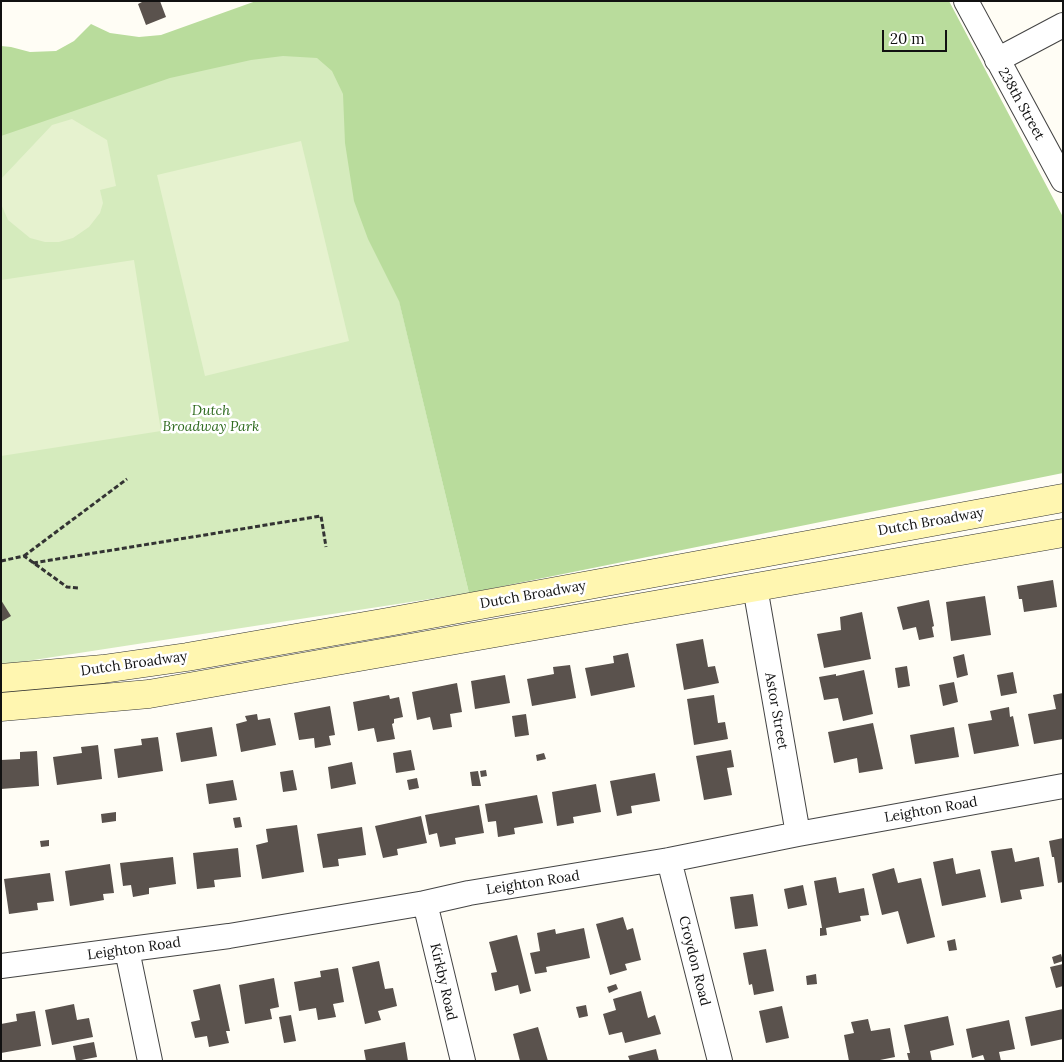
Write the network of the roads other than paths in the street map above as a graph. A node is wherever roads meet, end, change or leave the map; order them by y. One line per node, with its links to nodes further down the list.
1 (966, 1): 3 (street, 238th Street)
2 (1063, 24): 3 (street)
3 (997, 60): 4 (street, 238th Street)
4 (1063, 180)
5 (1063, 498): 7 (main road, Dutch Broadway)
6 (1063, 533): 8 (main road, Dutch Broadway)
7 (749, 555): 8 (main road); 9 (main road, Dutch Broadway)
8 (755, 588): 10 (main road, Dutch Broadway); 14 (street, Astor Street)
9 (388, 622): 10 (main road); 11 (main road, Dutch Broadway)
10 (396, 650): 12 (main road, Dutch Broadway)
11 (1, 678)
12 (1, 707)
13 (1063, 786): 14 (street, Leighton Road)
14 (798, 834): 15 (street, Leighton Road)
15 (668, 860): 16 (street, Leighton Road); 21 (street, Croydon Road)
16 (425, 903): 17 (street, Leighton Road); 20 (street, Kirkby Road)
17 (127, 950): 18 (street, Leighton Road); 19 (street)
18 (1, 966)
19 (150, 1061)
20 (463, 1061)
21 (720, 1061)

